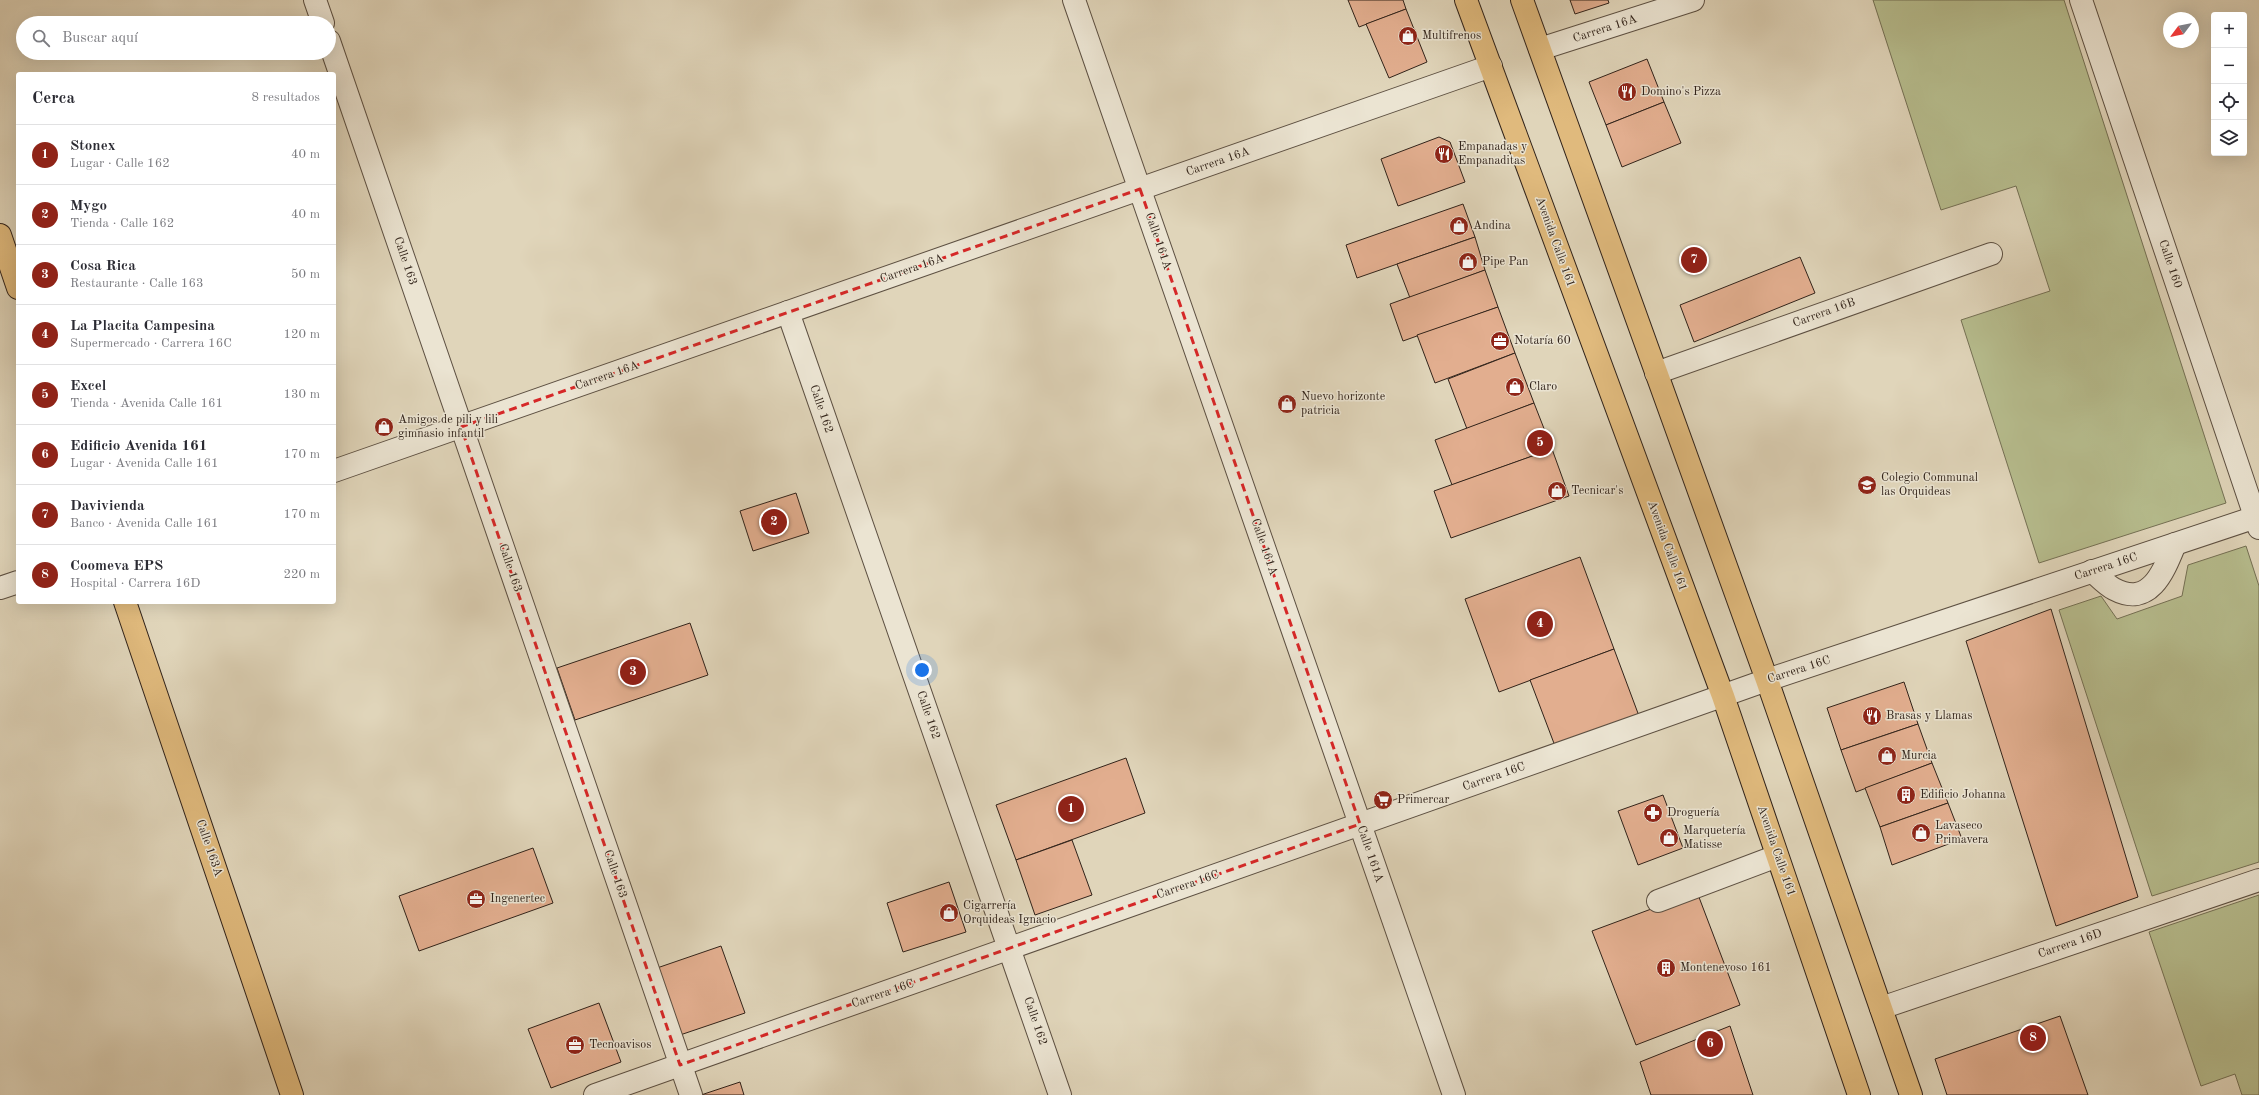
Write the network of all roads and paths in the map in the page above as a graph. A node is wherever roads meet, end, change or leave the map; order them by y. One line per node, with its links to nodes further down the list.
1 (315, 0): 7 (street)
2 (1074, 0): 11 (street, Calle 161A)
3 (1466, 0): 10 (main road, Avenida Calle 161)
4 (1522, 0): 8 (main road)
5 (1693, 0): 8 (street, Carrera 16A)
6 (2081, 0): 19 (street, Calle 160)
7 (321, 16)
8 (1540, 49): 16 (main road)
9 (336, 60): 17 (street, Calle 163)
10 (1490, 66): 11 (street, Carrera 16A); 26 (main road, Avenida Calle 161)
11 (1140, 189): 15 (street, Carrera 16A); 27 (street, Calle 161A)
12 (0, 235): 14 (main road)
13 (1992, 254): 16 (street, Carrera 16B)
14 (16, 282)
15 (788, 312): 17 (street, Carrera 16A); 31 (street, Calle 162)
16 (1656, 373): 25 (main road)
17 (461, 427): 18 (street, Carrera 16A); 33 (street, Calle 163)
18 (336, 470)
19 (2258, 520): 20 (street, Carrera 16C)
20 (2175, 544): 21 (street, Carrera 16C); 21 (street)
21 (2092, 571): 25 (street, Carrera 16C)
22 (16, 583): 23 (street)
23 (0, 588)
24 (126, 604): 34 (main road, Calle 163A)
25 (1767, 680): 26 (street, Carrera 16C); 32 (main road)
26 (1723, 696): 27 (street, Carrera 16C); 28 (main road, Avenida Calle 161)
27 (1360, 824): 31 (street, Carrera 16C); 38 (street, Calle 161A)
28 (1777, 856): 30 (street); 39 (main road, Avenida Calle 161)
29 (2259, 880): 32 (street, Carrera 16D)
30 (1658, 901)
31 (1010, 948): 33 (street, Carrera 16C); 37 (street, Calle 162)
32 (1881, 1008): 40 (main road)
33 (680, 1065): 35 (street, Carrera 16C); 36 (street, Calle 163)
34 (292, 1095)
35 (595, 1095)
36 (691, 1095)
37 (1060, 1095)
38 (1454, 1095)
39 (1859, 1095)
40 (1911, 1095)

